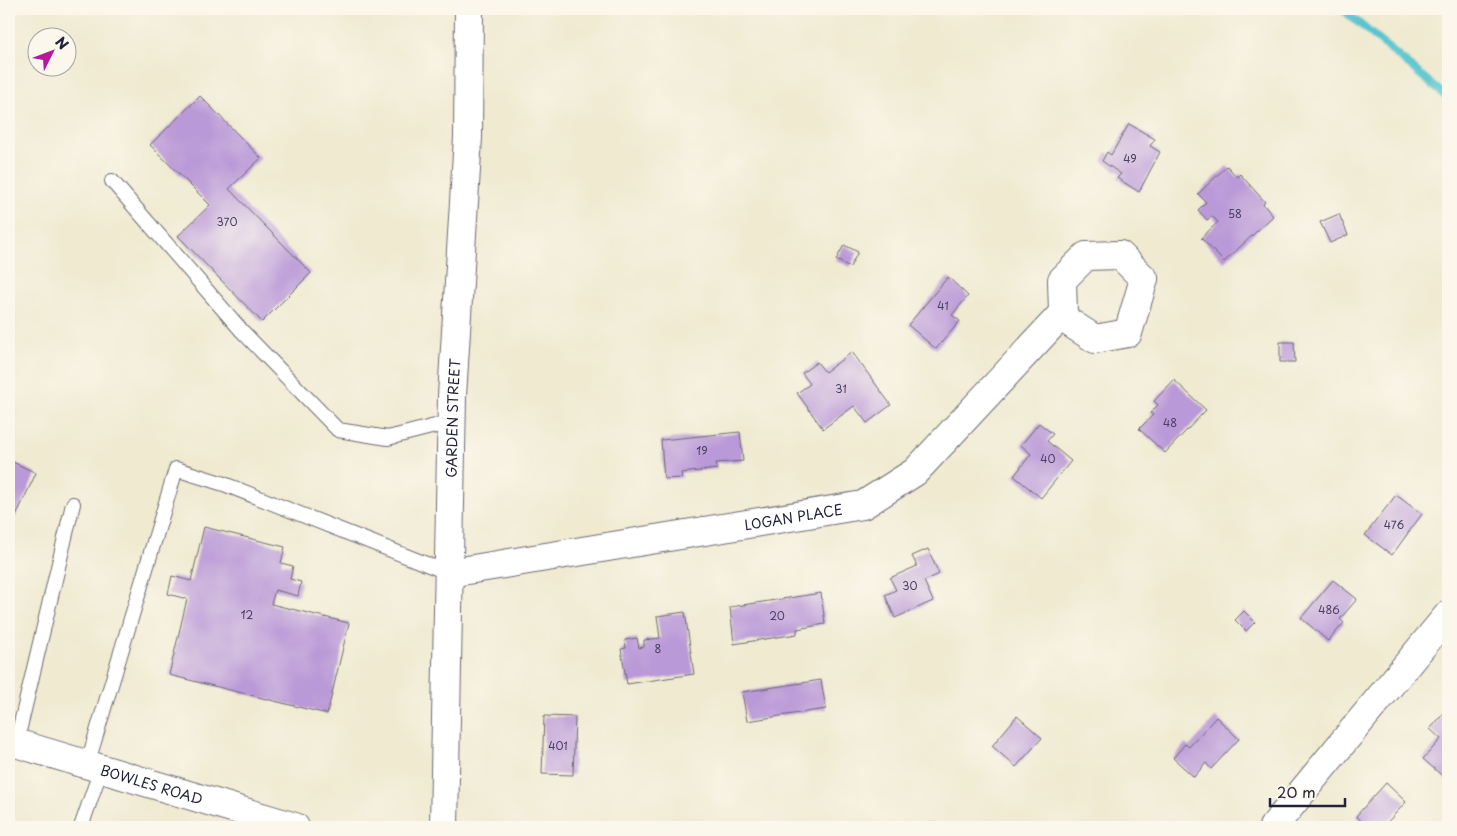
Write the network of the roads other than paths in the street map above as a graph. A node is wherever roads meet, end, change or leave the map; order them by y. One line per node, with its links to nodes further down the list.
1 (469, 9): 4 (street, GARDEN STREET)
2 (112, 181): 4 (lane)
3 (1063, 313): 6 (street, LOGAN PLACE)
4 (451, 422): 6 (street, GARDEN STREET)
5 (73, 504): 8 (lane)
6 (449, 573): 9 (lane); 12 (street, GARDEN STREET)
7 (1448, 614): 13 (street)
8 (12, 742): 9 (street, BOWLES ROAD)
9 (94, 767): 10 (lane); 11 (street, BOWLES ROAD)
10 (81, 827)
11 (295, 827)
12 (444, 827)
13 (1273, 827)

